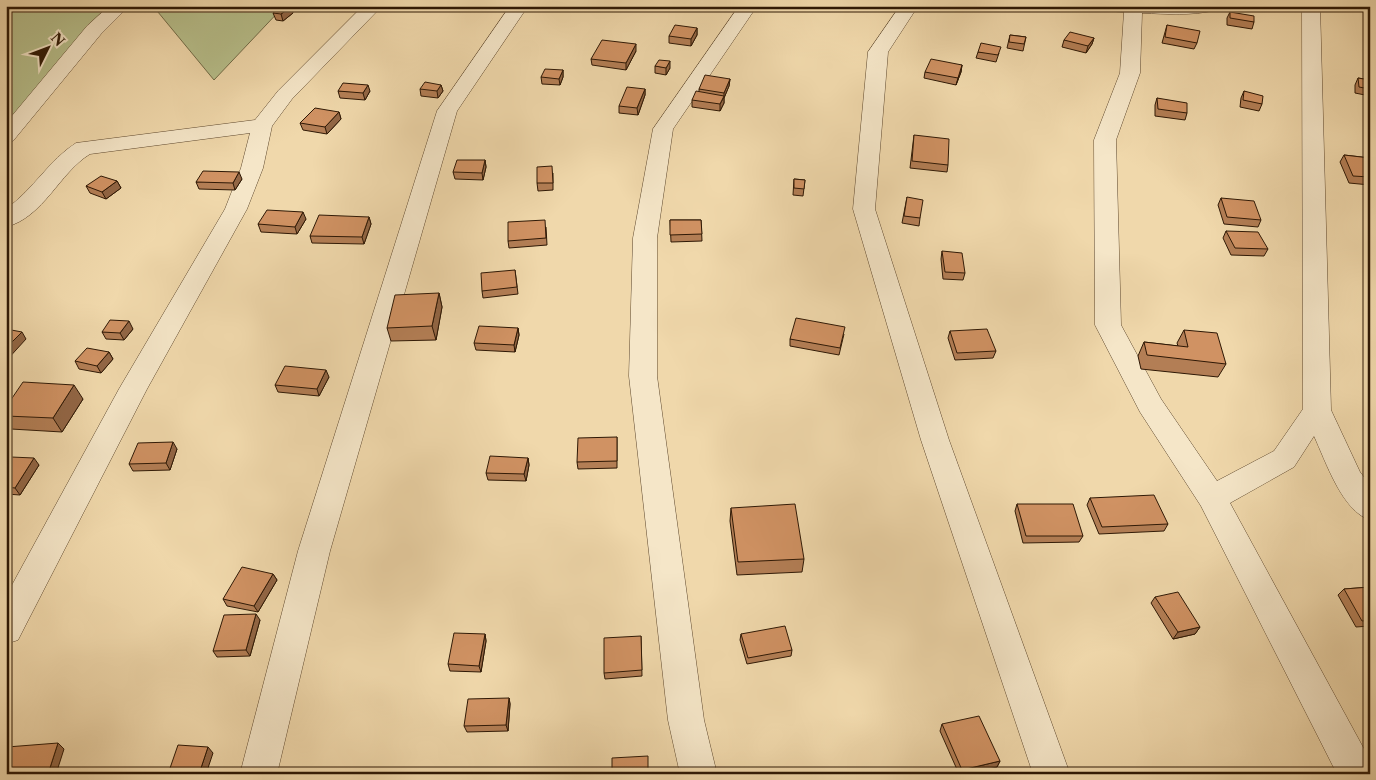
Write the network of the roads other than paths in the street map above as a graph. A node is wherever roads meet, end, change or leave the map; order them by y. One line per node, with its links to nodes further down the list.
1 (120, 6): 11 (street)
2 (372, 6): 10 (street)
3 (519, 6): 18 (street)
4 (748, 6): 19 (street)
5 (909, 6): 20 (street)
6 (1098, 6): 9 (street)
7 (1210, 6): 9 (street)
8 (1311, 6): 13 (street)
9 (1133, 8): 15 (street)
10 (262, 125): 12 (street); 17 (street)
11 (6, 137)
12 (6, 220)
13 (1317, 410): 14 (street); 15 (street)
14 (1359, 483): 16 (street)
15 (1212, 498): 21 (street)
16 (1370, 508)
17 (6, 629)
18 (258, 774)
19 (699, 774)
20 (1052, 774)
21 (1357, 774)

